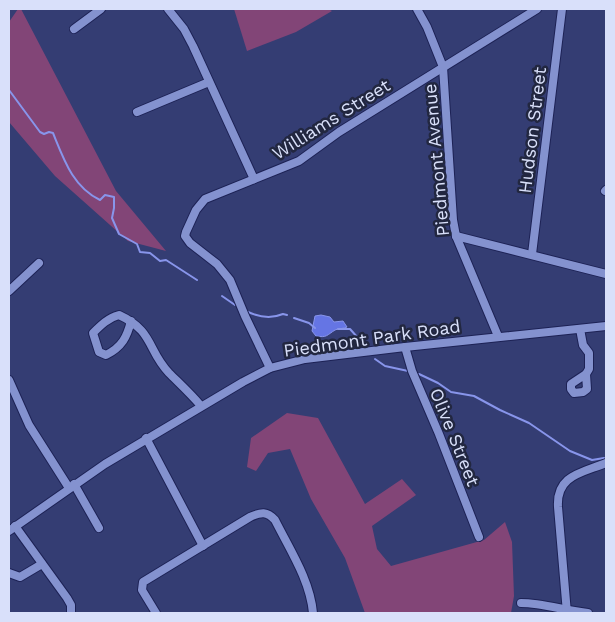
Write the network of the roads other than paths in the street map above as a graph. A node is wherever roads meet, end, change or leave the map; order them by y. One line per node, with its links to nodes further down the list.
1 (101, 9): 6 (street)
2 (168, 9): 8 (street)
3 (417, 9): 7 (street, Piedmont Avenue)
4 (536, 9): 7 (street, Williams Street)
5 (562, 9): 12 (street, Hudson Street)
6 (74, 29)
7 (443, 67): 10 (street, Williams Street); 11 (street, Piedmont Avenue)
8 (209, 82): 9 (street); 10 (street)
9 (136, 112)
10 (254, 179): 21 (street, Williams Street)
11 (456, 236): 12 (street); 19 (street, Piedmont Avenue)
12 (532, 254): 14 (street)
13 (39, 263): 15 (street)
14 (606, 274)
15 (9, 291)
16 (131, 321): 16 (street); 24 (street)
17 (606, 326): 18 (street, Piedmont Park Road)
18 (580, 329): 19 (street, Piedmont Park Road); 22 (street)
19 (498, 336): 20 (street, Piedmont Park Road)
20 (404, 347): 21 (street, Piedmont Park Road); 30 (street, Olive Street)
21 (270, 368): 24 (street, Piedmont Park Road)
22 (586, 374)
23 (9, 380): 27 (street)
24 (201, 406): 25 (street, Piedmont Park Road)
25 (146, 438): 27 (street, Piedmont Park Road); 31 (street)
26 (606, 463): 35 (street)
27 (72, 486): 28 (street, Piedmont Park Road); 29 (street)
28 (12, 528): 32 (street)
29 (99, 528)
30 (479, 537)
31 (203, 546): 37 (street); 38 (street)
32 (42, 564): 33 (street); 36 (street)
33 (9, 573)
34 (521, 603): 35 (street)
35 (567, 612): 39 (street)
36 (71, 613)
37 (156, 613)
38 (313, 613)
39 (588, 613)

